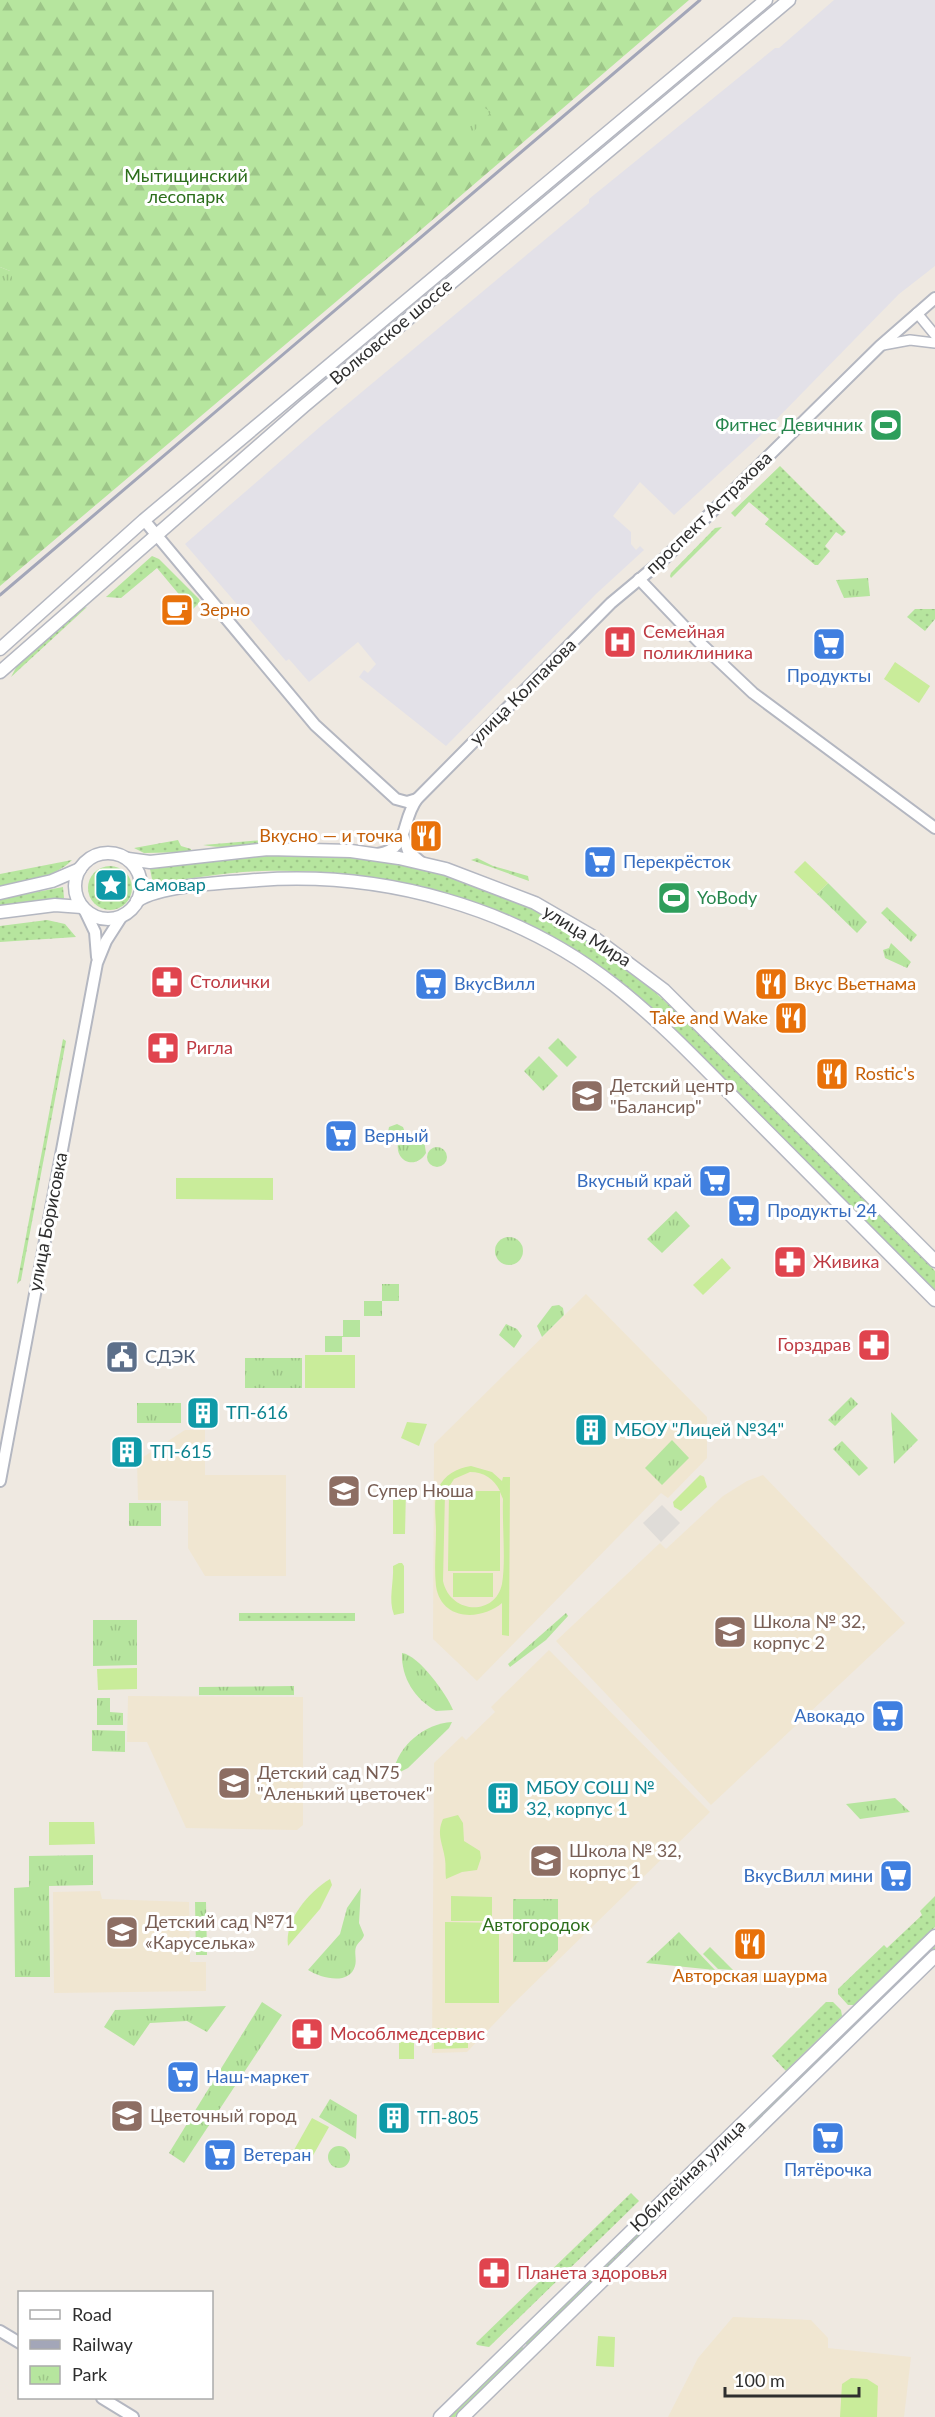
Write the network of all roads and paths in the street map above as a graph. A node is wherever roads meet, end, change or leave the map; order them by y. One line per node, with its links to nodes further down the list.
1 (766, 0): 8 (main road, Волковское шоссе)
2 (789, 0): 9 (main road, Волковское шоссе)
3 (935, 298): 4 (street, проспект Астрахова)
4 (917, 313): 5 (street); 7 (street, проспект Астрахова)
5 (935, 335)
6 (935, 343): 7 (street)
7 (880, 346): 10 (street, проспект Астрахова)
8 (144, 520): 9 (street); 11 (main road, Волковское шоссе)
9 (157, 535): 12 (main road, Волковское шоссе); 13 (street)
10 (639, 579): 14 (street, улица Колпакова); 16 (street)
11 (0, 649)
12 (0, 672)
13 (396, 798): 14 (street); 15 (street)
14 (417, 799): 15 (street, улица Колпакова)
15 (406, 819): 17 (street, улица Колпакова)
16 (935, 828)
17 (403, 835): 18 (street); 20 (street)
18 (376, 854): 19 (main road, улица Мира); 20 (main road, улица Мира)
19 (128, 859): 21 (main road); 23 (main road)
20 (422, 864): 28 (main road, улица Мира)
21 (80, 869): 22 (main road); 24 (main road)
22 (0, 893)
23 (137, 901): 26 (main road); 29 (main road, улица Мира)
24 (84, 909): 25 (main road); 26 (main road); 27 (street, улица Борисовка)
25 (0, 912)
26 (122, 916): 27 (street, улица Борисовка)
27 (97, 963): 30 (street, улица Борисовка)
28 (935, 1261)
29 (935, 1300)
30 (0, 1481)
31 (935, 1936): 37 (main road, Юбилейная улица)
32 (935, 1956): 38 (main road, Юбилейная улица)
33 (0, 2331): 34 (street)
34 (18, 2342)
35 (105, 2399): 36 (street)
36 (133, 2417)
37 (441, 2417)
38 (463, 2417)

